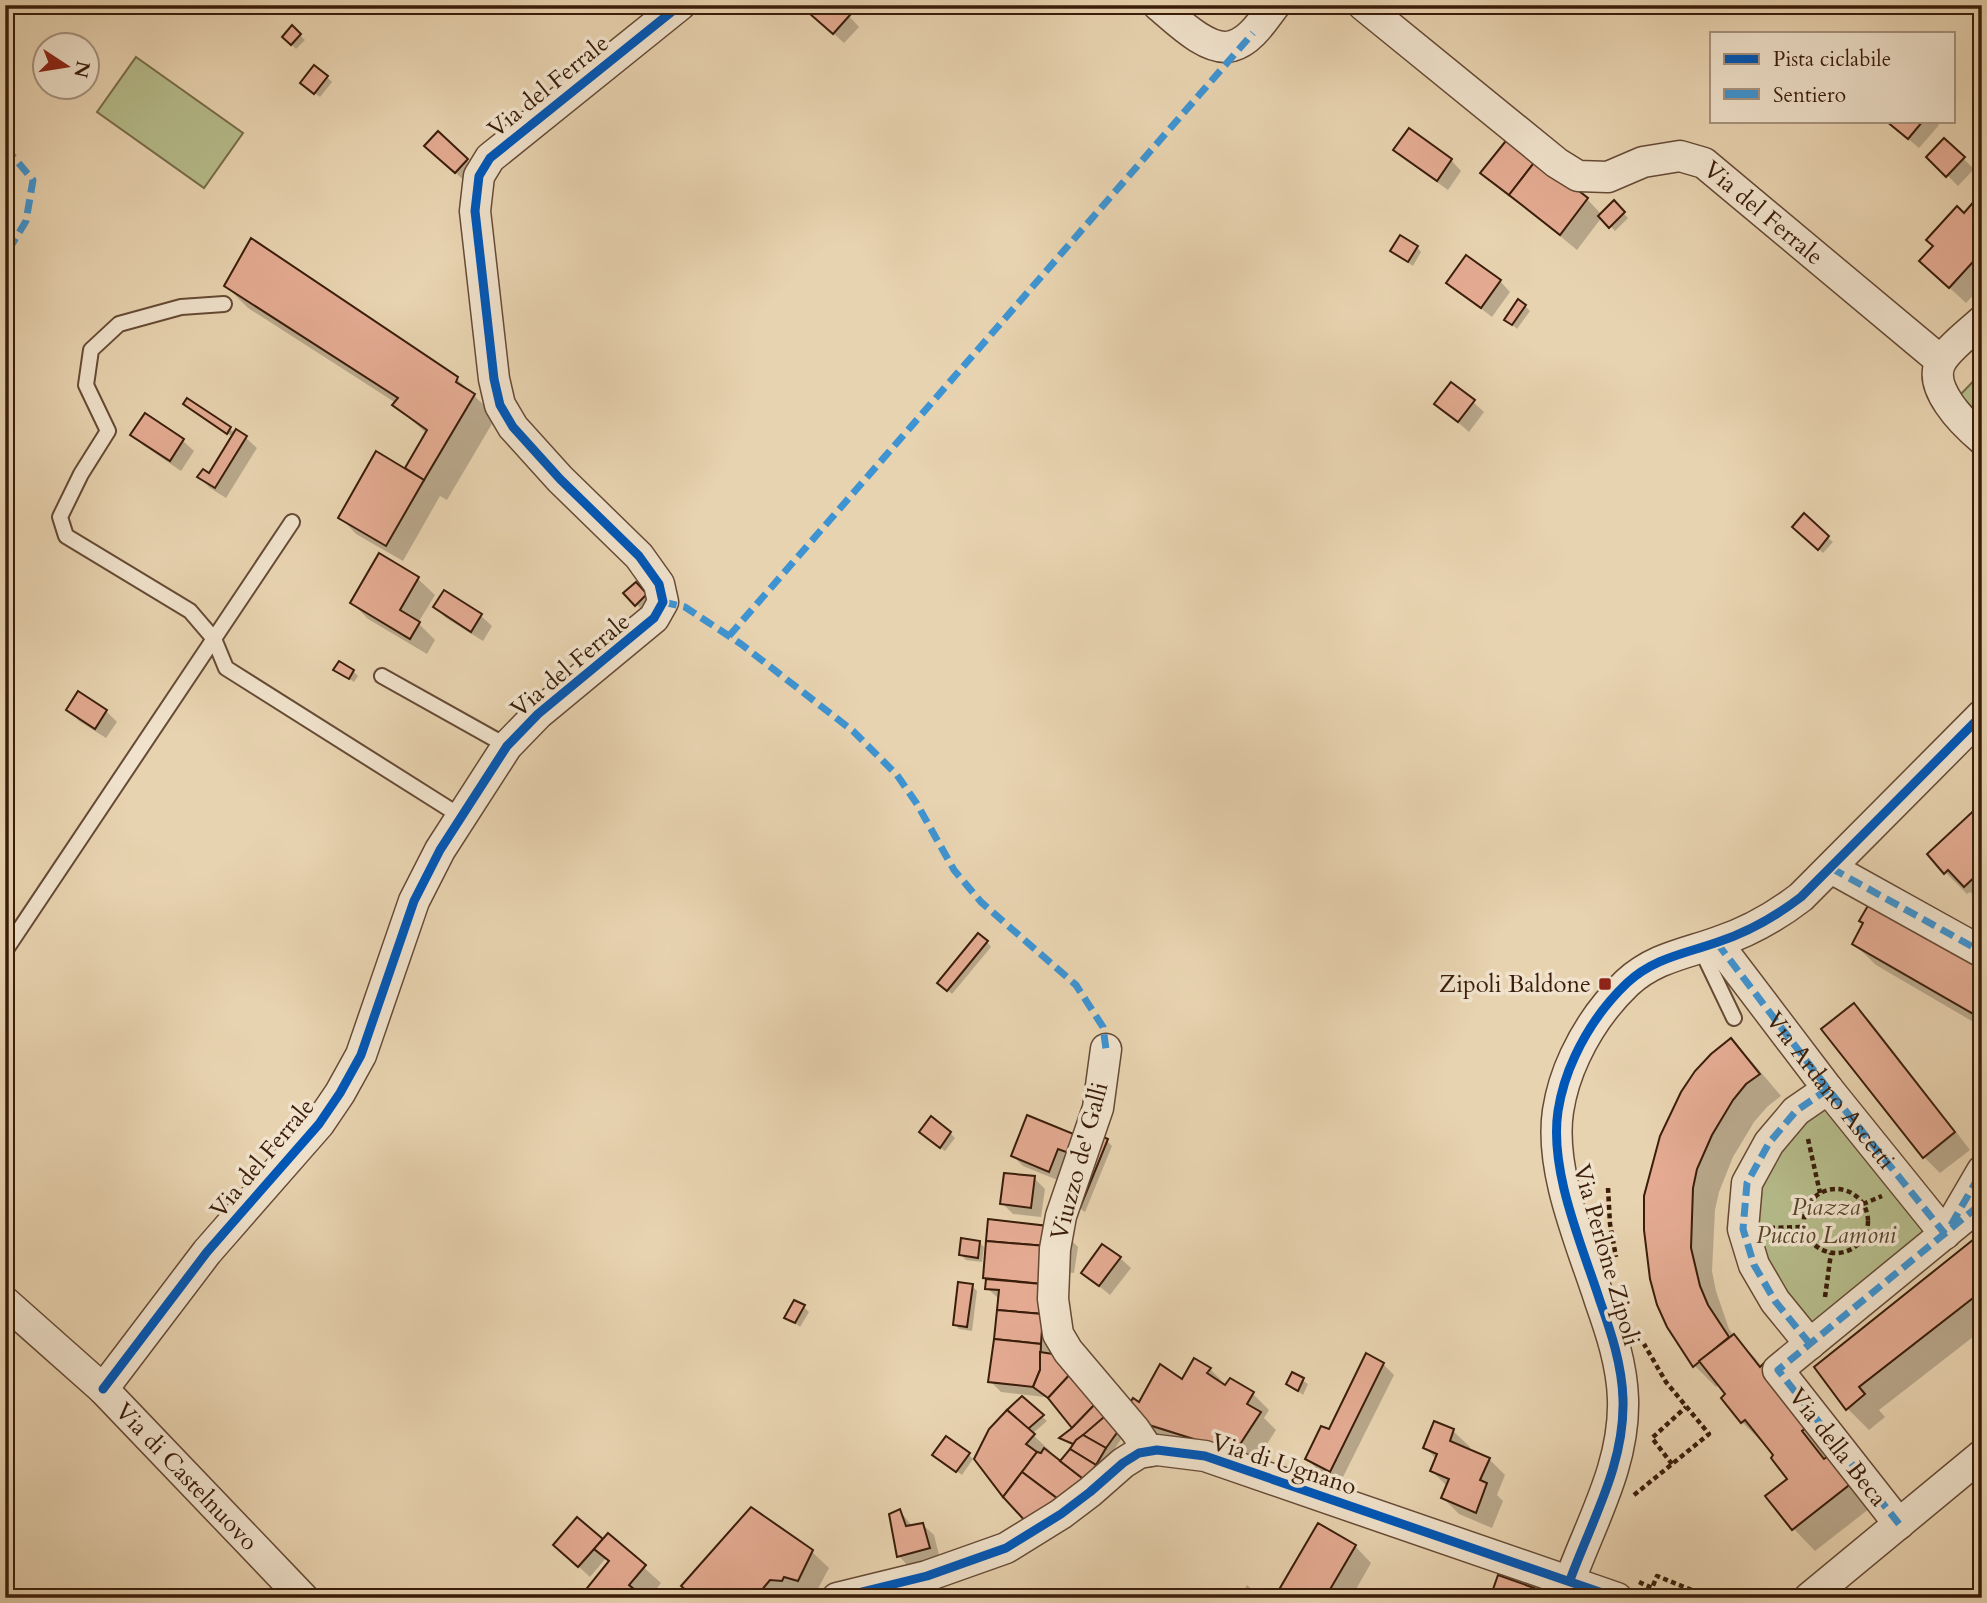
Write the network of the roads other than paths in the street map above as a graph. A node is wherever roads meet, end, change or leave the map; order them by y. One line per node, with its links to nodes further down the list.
1 (680, 5): 13 (street, Via del Ferrale)
2 (1158, 5): 3 (street)
3 (1275, 5)
4 (1363, 5): 7 (street, Via del Ferrale)
5 (224, 304): 10 (lane)
6 (1982, 321): 7 (street)
7 (1941, 361): 8 (street)
8 (1982, 439)
9 (292, 522): 10 (lane)
10 (214, 639): 14 (lane); 17 (lane)
11 (382, 676): 13 (lane)
12 (1982, 715): 15 (street, Via Perlone Zipoli)
13 (507, 746): 14 (street, Via del Ferrale)
14 (462, 817): 27 (street, Via del Ferrale)
15 (1831, 868): 16 (street, Via Perlone Zipoli); 18 (street)
16 (1708, 945): 19 (lane); 21 (street, Via Ardano Ascetti); 31 (street, Via Perlone Zipoli)
17 (5, 951)
18 (1982, 952)
19 (1734, 1018)
20 (1107, 1049): 28 (street, Viuzzo de' Galli)
21 (1816, 1097): 24 (street, Via Ardano Ascetti); 26 (street)
22 (1982, 1171): 24 (street)
23 (1982, 1203): 24 (street)
24 (1945, 1234): 26 (street)
25 (5, 1302): 27 (street, Via di Castelnuovo)
26 (1810, 1344): 30 (street, Via della Beca)
27 (103, 1389): 32 (street, Via di Castelnuovo)
28 (1149, 1451): 31 (street, Via di Ugnano); 33 (street, Via di Ugnano)
29 (1982, 1455): 30 (street)
30 (1899, 1524): 35 (street)
31 (1570, 1580): 34 (street, Via di Ugnano)
32 (303, 1598)
33 (837, 1598)
34 (1617, 1598)
35 (1809, 1598)

